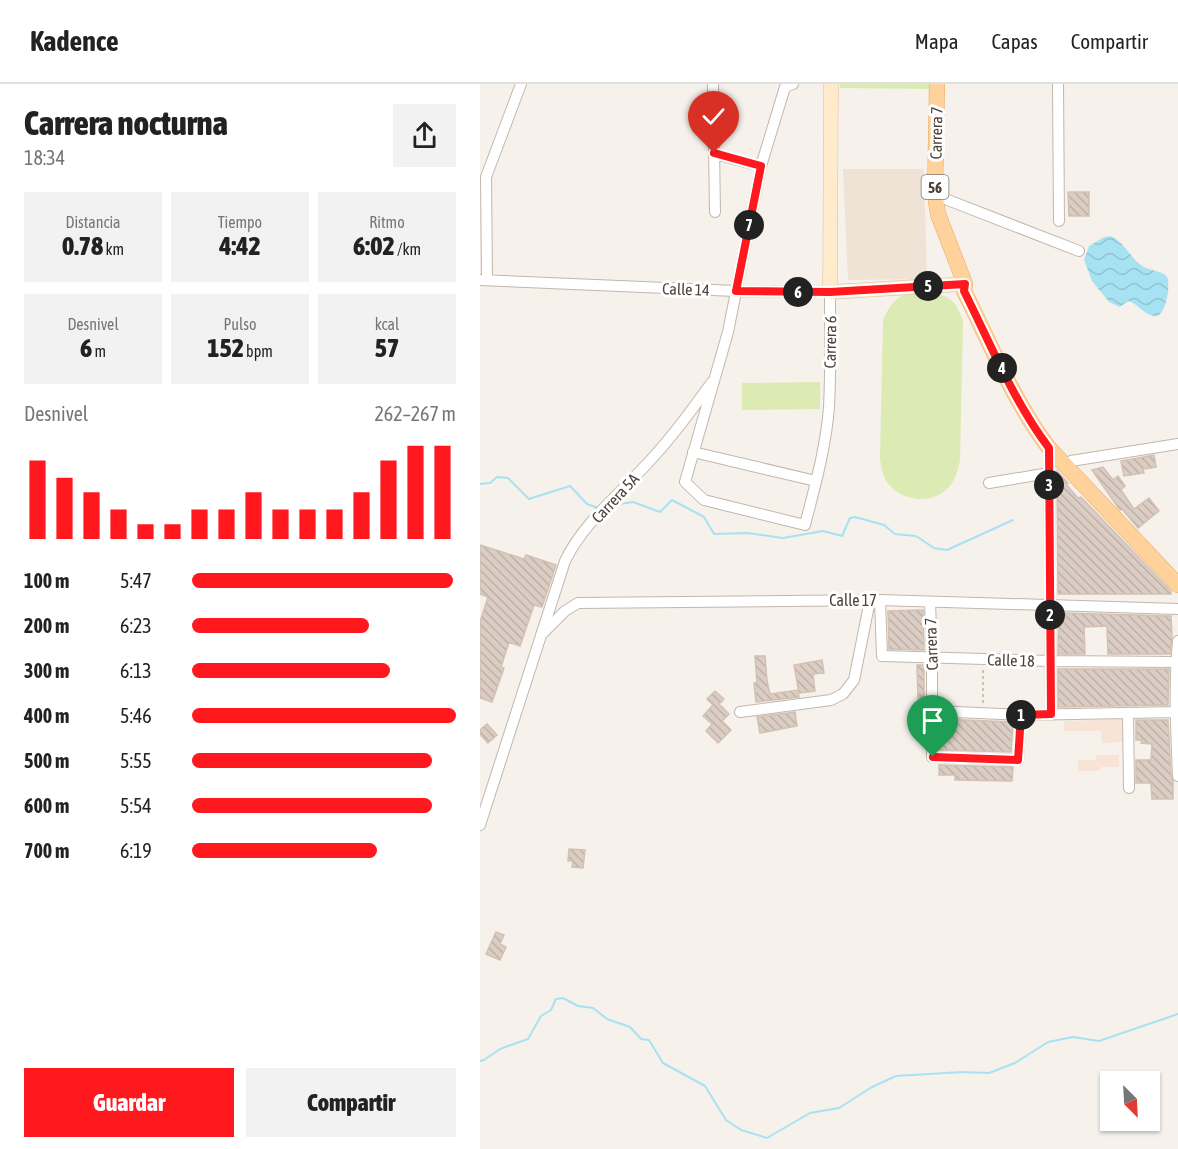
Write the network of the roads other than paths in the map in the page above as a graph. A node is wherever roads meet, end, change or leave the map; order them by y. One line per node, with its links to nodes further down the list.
1 (521, 84): 13 (street)
2 (713, 84): 7 (street)
3 (831, 84): 16 (main road, Carrera 6)
4 (937, 84): 9 (main road, Carrera 7 / 56)
5 (1058, 84): 11 (street)
6 (789, 85): 8 (street, Carrera 5A)
7 (714, 153): 8 (street); 10 (street)
8 (761, 166): 15 (street, Carrera 5A)
9 (935, 195): 12 (street); 14 (main road, Carrera 7 / 56)
10 (715, 212)
11 (1059, 221)
12 (1079, 251)
13 (484, 280): 15 (street, Calle 14)
14 (965, 284): 16 (main road, Calle 14); 18 (main road, 56)
15 (736, 291): 16 (street, Calle 14); 17 (street, Carrera 5A)
16 (830, 292): 23 (street, Carrera 6)
17 (716, 376): 20 (street, Carrera 5A); 32 (street, Carrera 5A)
18 (1049, 443): 21 (main road, 56); 22 (street)
19 (1178, 444): 21 (street)
20 (693, 452): 23 (street); 25 (street, Carrera 5A)
21 (1068, 463): 26 (main road, 56); 27 (main road, 56)
22 (1049, 473): 24 (street); 30 (street)
23 (816, 481): 25 (street, Carrera 6)
24 (988, 483)
25 (805, 525)
26 (1178, 574)
27 (1178, 585)
28 (875, 600): 29 (street, Calle 17); 32 (street, Calle 17); 34 (street, Calle 18); 38 (street)
29 (930, 602): 30 (street, Calle 17); 34 (street, Carrera 7)
30 (1050, 606): 31 (street, Calle 17); 35 (street)
31 (1178, 609)
32 (541, 635): 45 (street, Carrera 5A)
33 (1178, 641): 36 (street)
34 (932, 658): 35 (street, Calle 18); 37 (street, Carrera 7)
35 (1050, 661): 36 (street, Calle 18); 40 (street)
36 (1176, 662): 39 (street)
37 (933, 711): 42 (street); 42 (street, Carrera 7)
38 (740, 712)
39 (1177, 712): 41 (street); 43 (street)
40 (1051, 714): 41 (street); 42 (street)
41 (1128, 714): 44 (street)
42 (1021, 715)
43 (1178, 776)
44 (1129, 788)
45 (480, 825)

